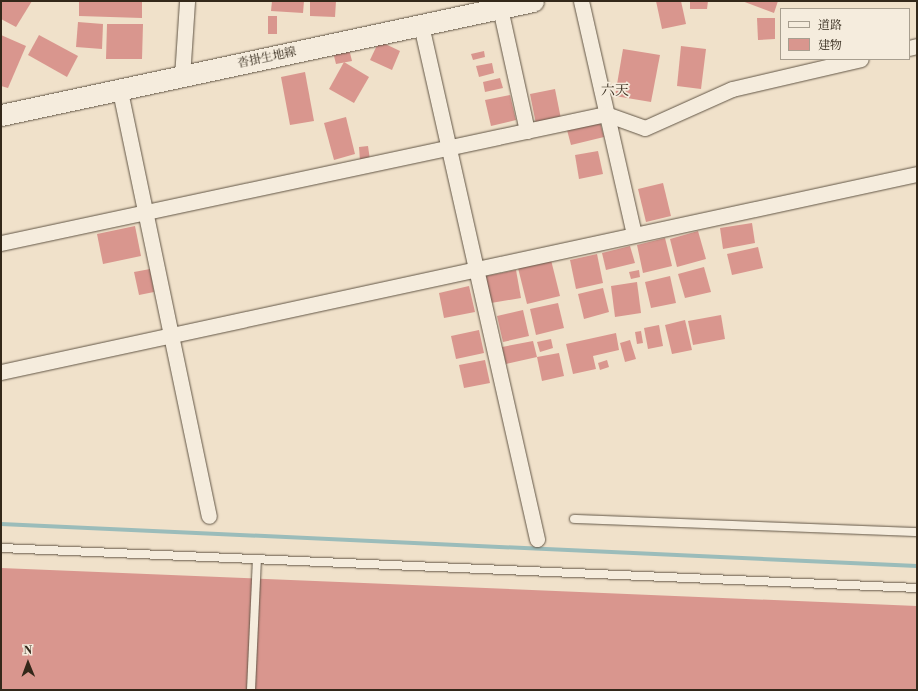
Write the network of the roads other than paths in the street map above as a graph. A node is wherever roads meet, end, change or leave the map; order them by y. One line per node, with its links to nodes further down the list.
1 (187, 1): 7 (street)
2 (533, 1): 4 (main road, 沓掛生地線)
3 (581, 1): 10 (street)
4 (500, 8): 5 (main road, 沓掛生地線); 11 (street)
5 (421, 25): 7 (main road, 沓掛生地線); 12 (street)
6 (857, 60): 10 (street)
7 (182, 76): 8 (main road, 沓掛生地線)
8 (120, 91): 9 (main road, 沓掛生地線); 14 (street)
9 (1, 114)
10 (606, 114): 11 (street); 15 (street)
11 (527, 131): 12 (street)
12 (448, 148): 14 (street); 17 (street)
13 (917, 174): 15 (street)
14 (146, 213): 16 (street); 18 (street)
15 (634, 234): 17 (street)
16 (1, 243)
17 (474, 271): 18 (street); 23 (street)
18 (171, 335): 19 (street); 20 (street)
19 (1, 372)
20 (209, 516)
21 (574, 519): 22 (lane)
22 (917, 532)
23 (537, 539)
24 (1, 548): 25 (lane)
25 (257, 560): 26 (lane); 27 (lane)
26 (917, 588)
27 (251, 690)

